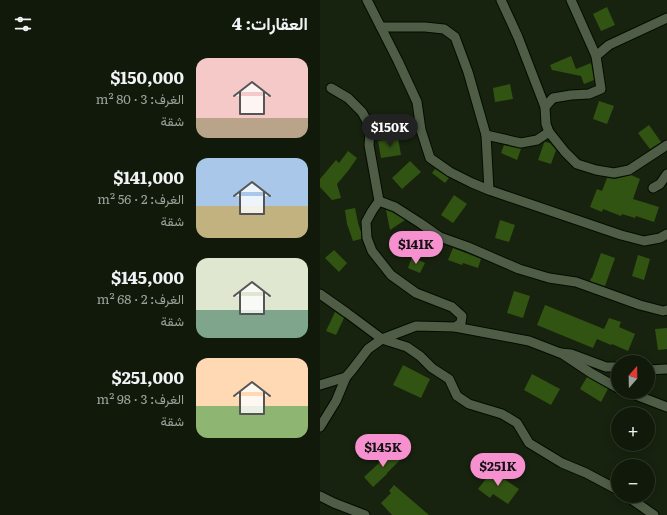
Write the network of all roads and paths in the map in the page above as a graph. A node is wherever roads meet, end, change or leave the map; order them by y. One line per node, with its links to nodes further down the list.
1 (367, 0): 5 (street)
2 (501, 0): 8 (street)
3 (570, 0): 6 (street)
4 (667, 18): 6 (street)
5 (382, 28): 10 (street); 14 (street)
6 (596, 56): 8 (street)
7 (332, 88): 15 (street)
8 (544, 108): 9 (street)
9 (549, 132): 10 (street); 11 (street)
10 (486, 135): 14 (street)
11 (667, 145)
12 (667, 174): 13 (street)
13 (653, 188)
14 (489, 190): 16 (street)
15 (379, 201): 18 (street); 19 (street)
16 (667, 234)
17 (320, 294): 20 (street)
18 (667, 310)
19 (455, 327): 20 (street); 21 (street)
20 (382, 339): 25 (street); 31 (street)
21 (560, 353): 22 (street); 26 (street)
22 (611, 366)
23 (667, 369): 24 (street)
24 (655, 370)
25 (346, 377): 27 (street); 30 (street)
26 (611, 384)
27 (320, 385)
28 (646, 399): 29 (street)
29 (667, 407)
30 (320, 427)
31 (611, 486)
32 (320, 496): 34 (street)
33 (637, 503): 35 (street)
34 (365, 515)
35 (654, 515)

